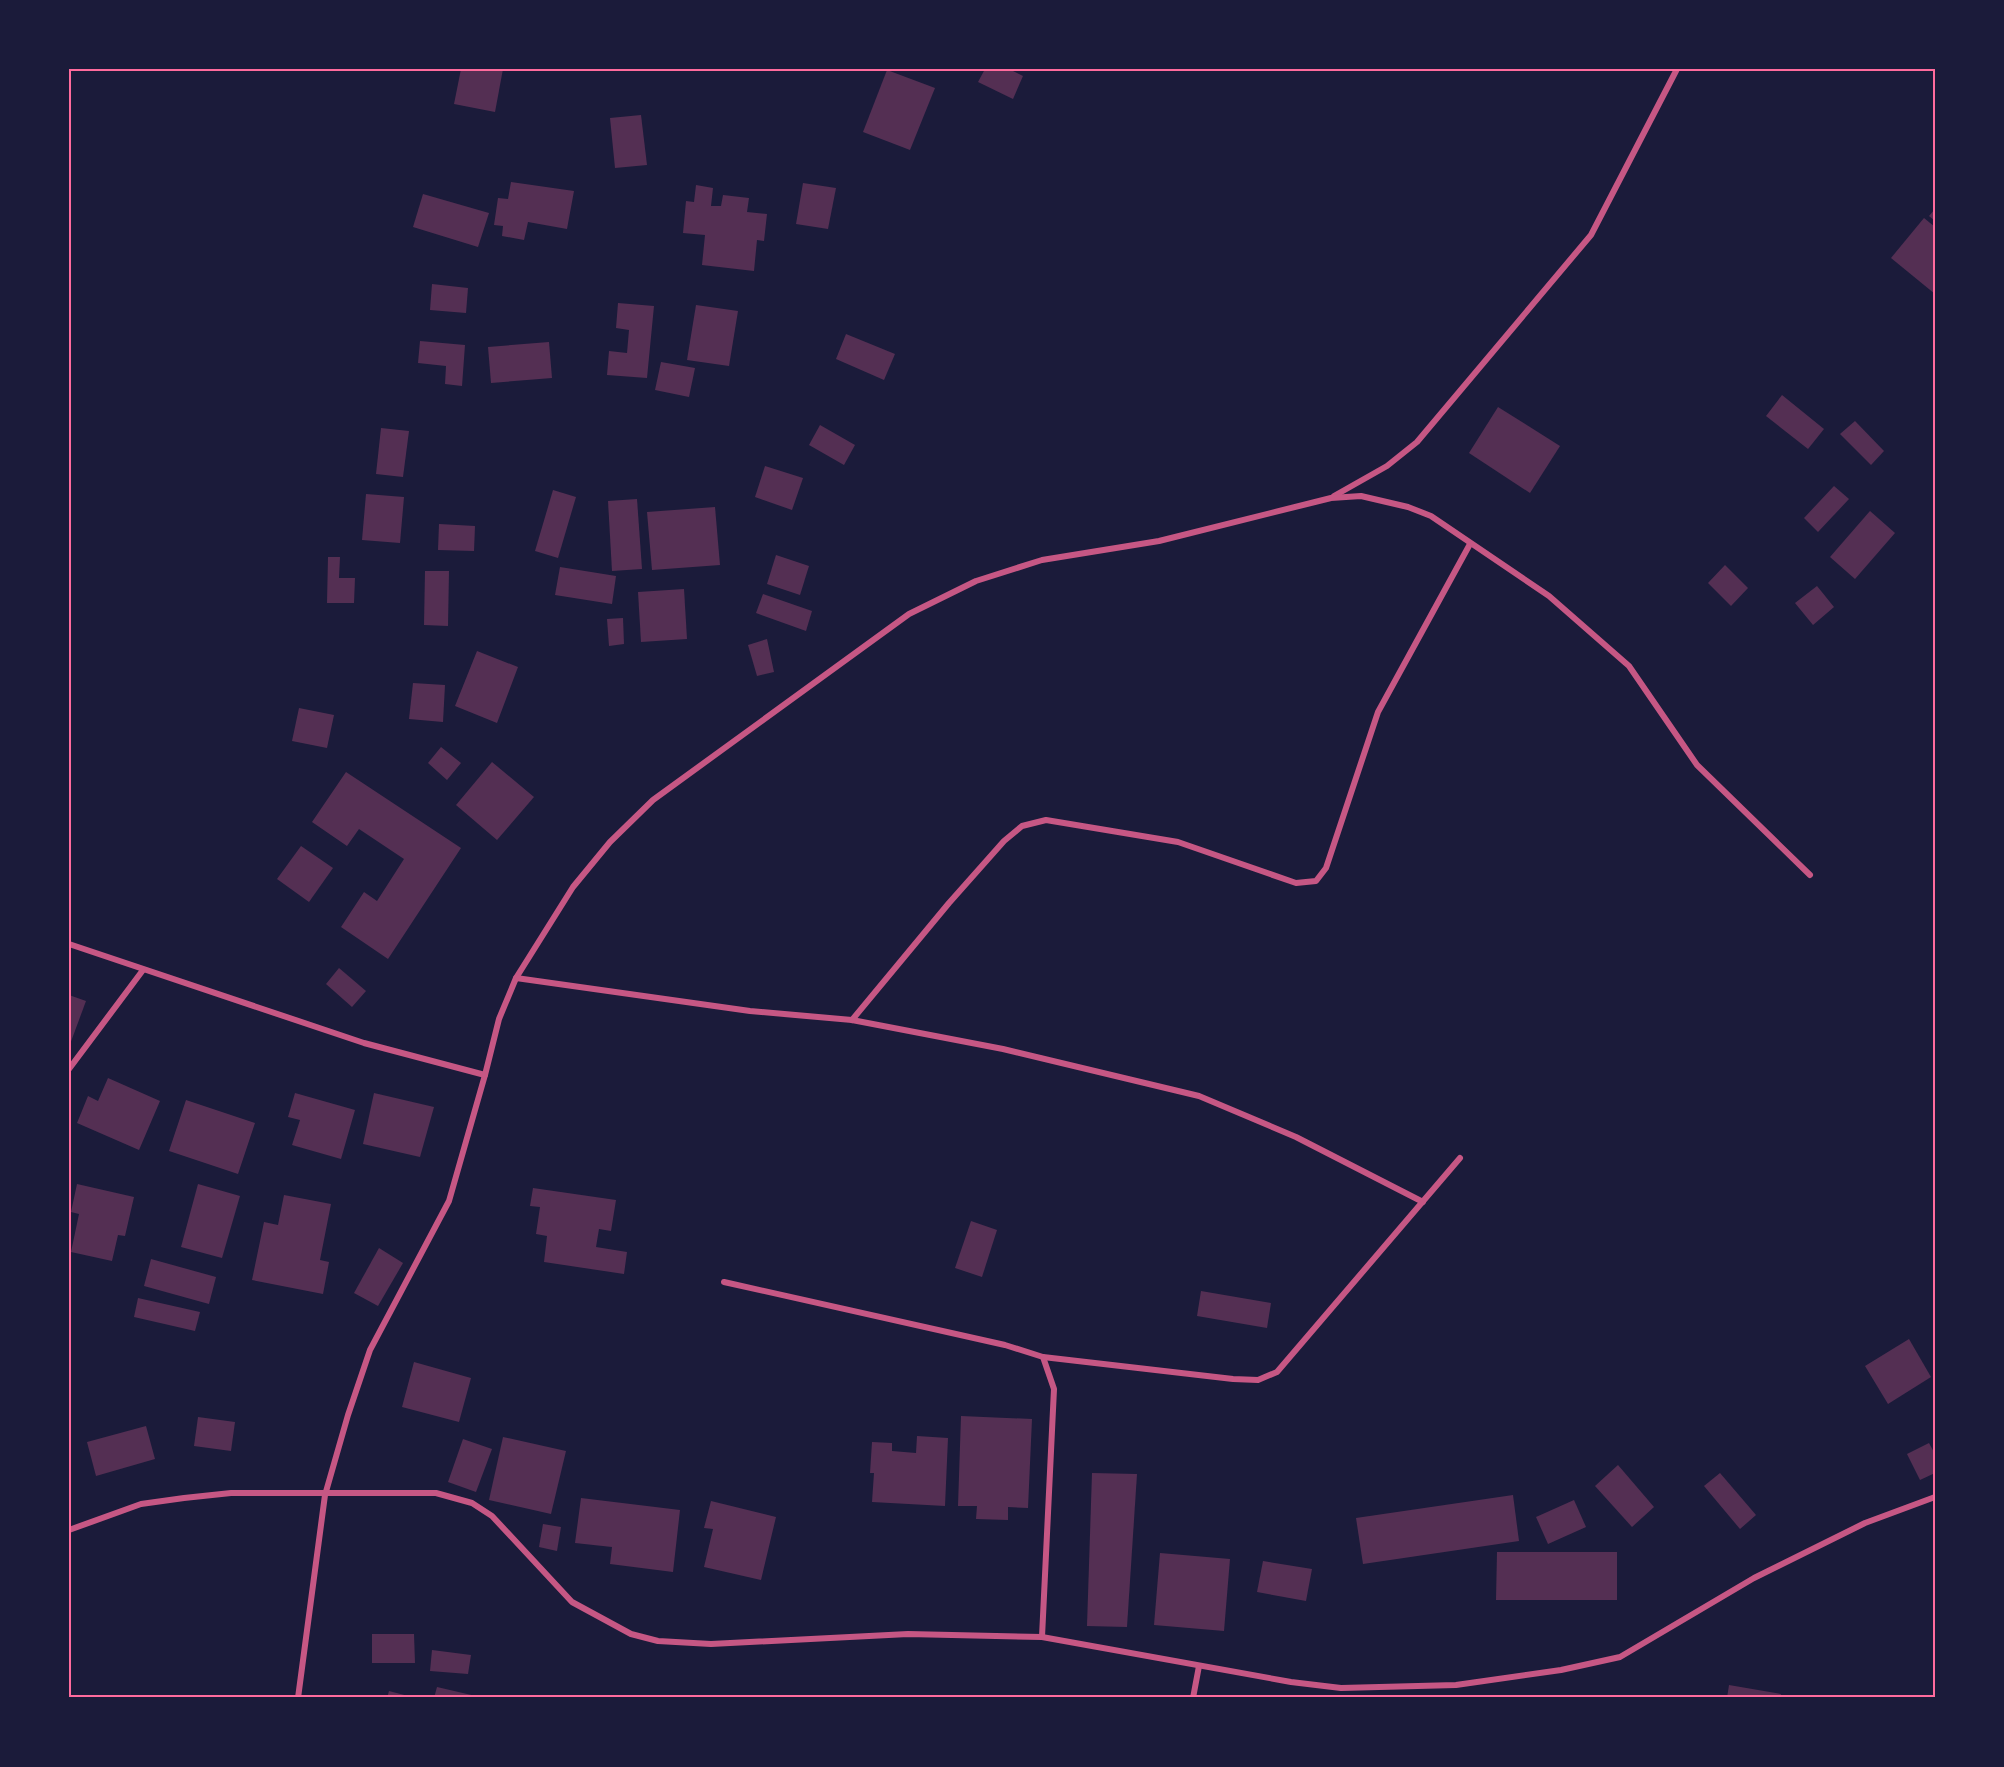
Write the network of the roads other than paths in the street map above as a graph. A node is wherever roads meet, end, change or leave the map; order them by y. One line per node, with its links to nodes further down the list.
1 (1677, 69): 2 (street)
2 (1331, 498): 3 (street); 7 (street)
3 (1470, 544): 4 (street); 8 (street)
4 (1810, 875)
5 (69, 944): 6 (street)
6 (143, 970): 9 (street); 10 (street)
7 (516, 978): 8 (street); 10 (street)
8 (852, 1020): 12 (street)
9 (69, 1069)
10 (485, 1076): 15 (street)
11 (1460, 1158): 12 (street)
12 (1423, 1202): 14 (street)
13 (724, 1282): 14 (street)
14 (1043, 1357): 18 (street)
15 (325, 1495): 17 (street); 18 (street); 20 (street)
16 (1935, 1497): 19 (street)
17 (69, 1530)
18 (1042, 1637): 19 (street)
19 (1199, 1666): 21 (street)
20 (298, 1698)
21 (1193, 1698)

